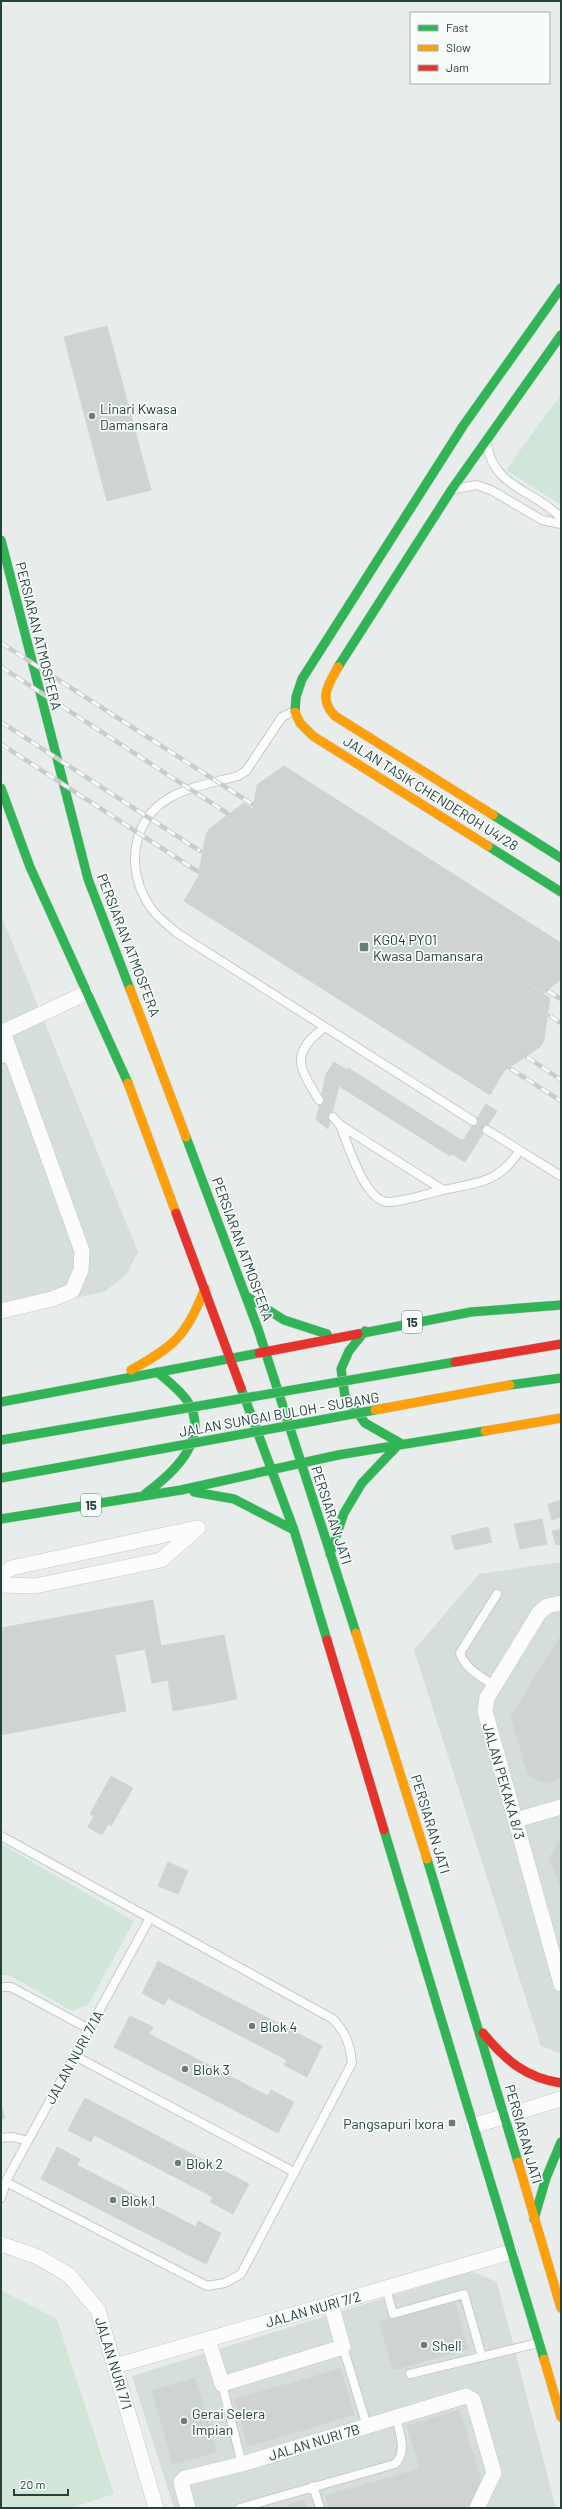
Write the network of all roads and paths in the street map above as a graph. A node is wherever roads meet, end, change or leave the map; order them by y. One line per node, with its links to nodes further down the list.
1 (561, 288): 3 (main road)
2 (561, 335): 4 (main road)
3 (463, 426): 4 (main road); 10 (main road)
4 (480, 437): 5 (main road); 6 (lane)
5 (452, 489): 7 (lane); 9 (main road)
6 (561, 518)
7 (561, 524)
8 (1, 540): 27 (main road, PERSIARAN ATMOSFERA)
9 (317, 704): 10 (main road); 12 (main road, JALAN TASIK CHENDEROH U4/28)
10 (294, 711): 13 (main road, JALAN TASIK CHENDEROH U4/28); 15 (lane)
11 (1, 788): 14 (main road)
12 (561, 858)
13 (561, 892)
14 (86, 993): 16 (street); 26 (main road)
15 (325, 1027): 18 (lane); 20 (lane)
16 (2, 1029): 17 (street)
17 (8, 1060): 29 (street)
18 (319, 1100)
19 (333, 1117): 21 (lane)
20 (473, 1121)
21 (340, 1125): 25 (lane); 25 (lane)
22 (487, 1130): 23 (lane)
23 (518, 1151): 24 (lane); 25 (lane)
24 (561, 1176)
25 (443, 1190)
26 (206, 1288): 34 (main road); 37 (main road)
27 (246, 1296): 31 (main road); 33 (main road, PERSIARAN ATMOSFERA)
28 (561, 1305): 30 (main road, 15)
29 (1, 1311)
30 (365, 1331): 31 (main road, 15); 41 (main road)
31 (338, 1336): 33 (main road, 15)
32 (561, 1344): 40 (main road, JALAN SUNGAI BULOH - SUBANG, bridge)
33 (264, 1350): 34 (main road, 15); 42 (main road, PERSIARAN JATI)
34 (231, 1358): 35 (main road, 15); 43 (main road)
35 (157, 1372): 37 (main road, 15); 46 (main road)
36 (561, 1378): 44 (main road, JALAN SUNGAI BULOH - SUBANG, bridge)
37 (108, 1382): 38 (main road, 15)
38 (1, 1402)
39 (561, 1418): 41 (main road, 15)
40 (1, 1440)
41 (400, 1443): 42 (main road, 15); 49 (main road)
42 (301, 1463): 43 (main road, 15); 49 (main road, PERSIARAN JATI)
43 (273, 1470): 45 (main road, 15); 48 (main road)
44 (1, 1478)
45 (181, 1490): 46 (main road, 15); 48 (main road, 15)
46 (141, 1497): 47 (main road, 15)
47 (1, 1519)
48 (294, 1530): 67 (main road)
49 (330, 1554): 61 (main road, PERSIARAN JATI)
50 (1, 1576): 51 (street)
51 (1, 1585)
52 (497, 1594): 54 (lane)
53 (561, 1603): 54 (street, JALAN PEKAKA 8/3)
54 (495, 1686): 56 (street, JALAN PEKAKA 8/3)
55 (561, 1807): 56 (street)
56 (516, 1820): 59 (street, JALAN PEKAKA 8/3)
57 (1, 1836): 58 (lane)
58 (150, 1918): 62 (lane, JALAN NURI 7/1A); 71 (lane)
59 (561, 1984)
60 (1, 1987): 62 (lane)
61 (475, 2023): 64 (main road); 66 (main road, PERSIARAN JATI)
62 (89, 2030): 63 (lane, JALAN NURI 7/1A)
63 (75, 2056): 69 (lane, JALAN NURI 7/1A); 71 (lane)
64 (561, 2083)
65 (561, 2099): 66 (street)
66 (505, 2117): 67 (street); 74 (main road, PERSIARAN JATI)
67 (473, 2126): 76 (main road)
68 (1, 2138): 69 (lane)
69 (28, 2141): 72 (lane, JALAN NURI 7/1A)
70 (561, 2142): 74 (main road)
71 (294, 2172): 72 (lane)
72 (6, 2182): 73 (lane, JALAN NURI 7/1A)
73 (1, 2198)
74 (534, 2219): 79 (main road, PERSIARAN JATI)
75 (1, 2244): 84 (street, JALAN NURI 7/1)
76 (511, 2252): 77 (street, JALAN NURI 7/2); 81 (main road)
77 (386, 2288): 78 (street, JALAN NURI 7/2); 83 (lane)
78 (331, 2304): 80 (street, JALAN NURI 7/2); 82 (street)
79 (561, 2308)
80 (208, 2339): 84 (street, JALAN NURI 7/2); 86 (street)
81 (538, 2343): 83 (lane); 88 (main road)
82 (343, 2347): 86 (street); 89 (lane)
83 (482, 2356): 85 (lane)
84 (115, 2366): 92 (street, JALAN NURI 7/1)
85 (410, 2374)
86 (222, 2384): 90 (lane)
87 (396, 2417): 89 (street, JALAN NURI 7B); 91 (lane); 96 (street, JALAN NURI 7B)
88 (561, 2417)
89 (367, 2426): 90 (street, JALAN NURI 7B)
90 (242, 2464): 93 (street, JALAN NURI 7B)
91 (313, 2486): 94 (lane); 95 (lane)
92 (156, 2508)
93 (188, 2508)
94 (240, 2508)
95 (320, 2508)
96 (477, 2508)

